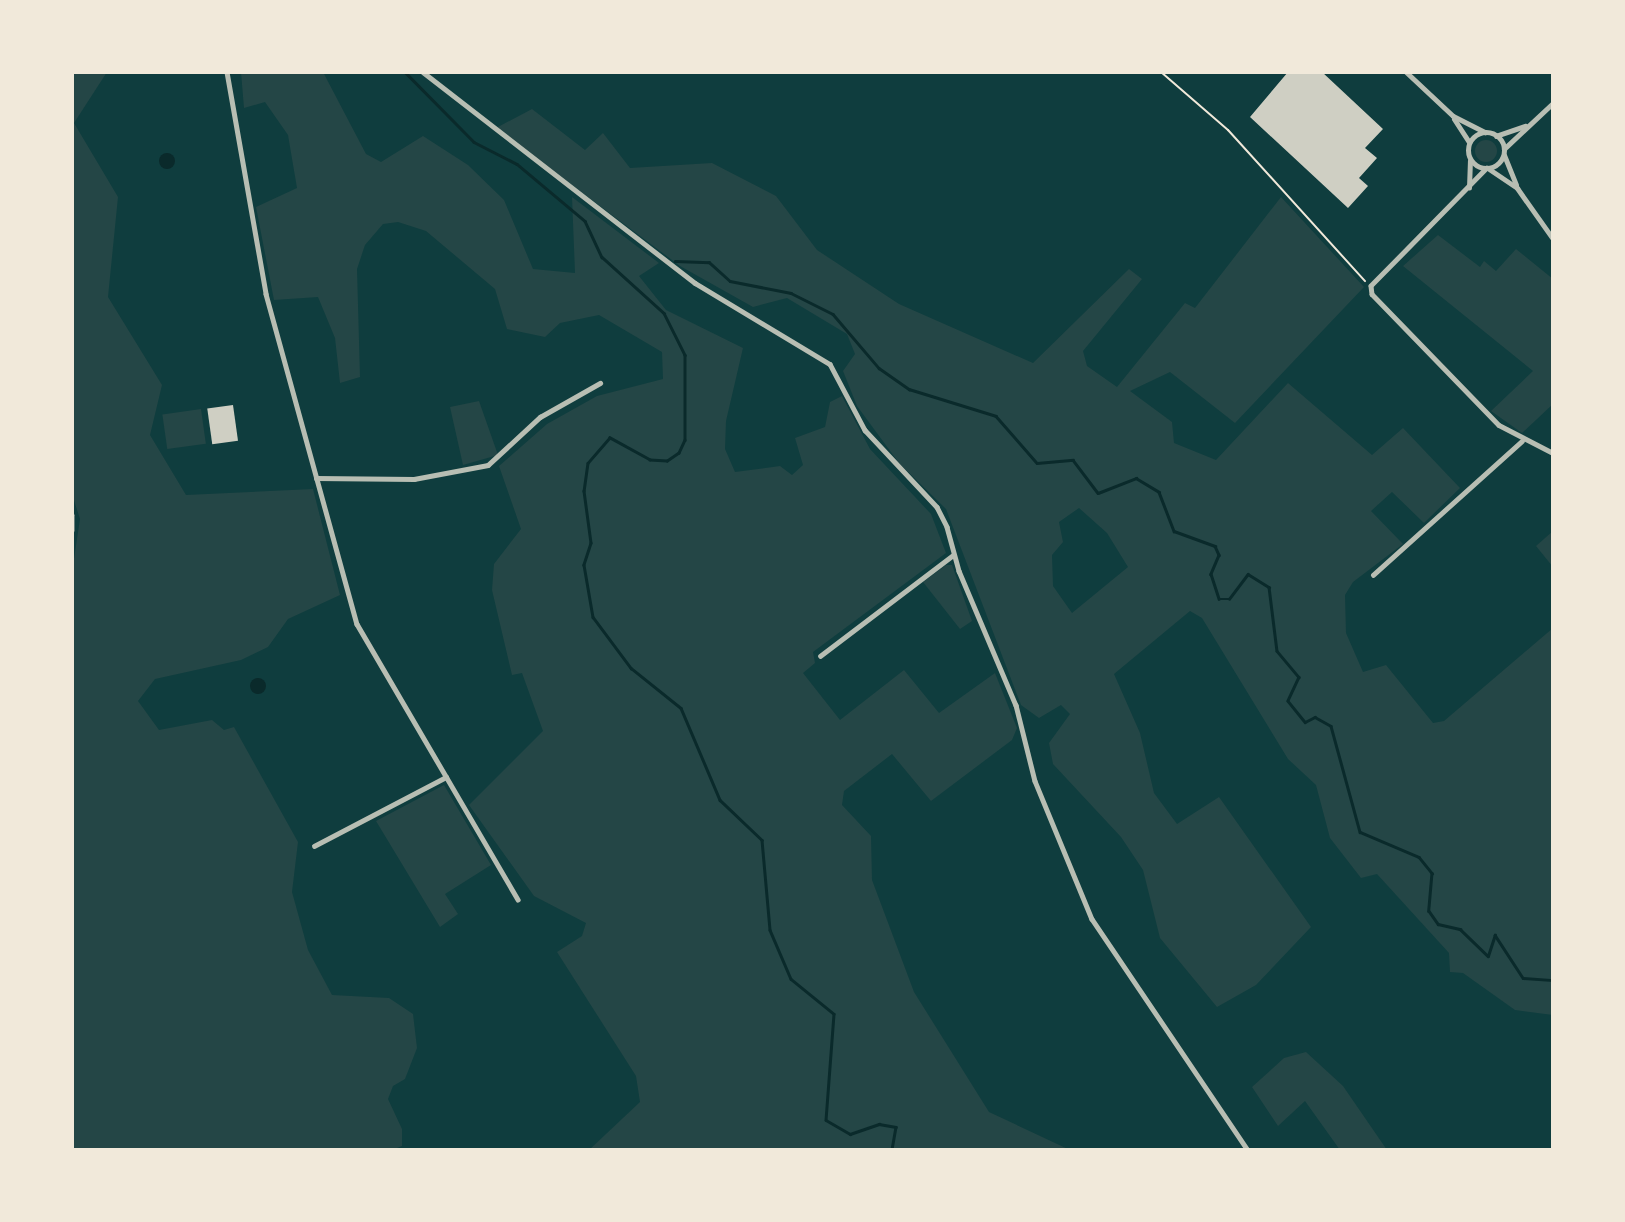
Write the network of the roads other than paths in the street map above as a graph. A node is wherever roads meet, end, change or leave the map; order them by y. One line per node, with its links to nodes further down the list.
1 (227, 72): 19 (street)
2 (423, 72): 22 (street)
3 (1406, 72): 5 (street)
4 (1553, 103): 6 (street)
5 (1453, 116): 7 (street); 9 (street)
6 (1529, 124): 8 (street); 10 (street)
7 (1485, 132): 8 (street); 9 (street)
8 (1496, 136): 10 (street)
9 (1469, 142): 11 (street)
10 (1504, 152): 12 (street); 14 (street)
11 (1471, 161): 12 (street); 13 (street)
12 (1488, 169): 13 (street); 14 (street)
13 (1469, 188): 17 (street)
14 (1517, 188): 15 (street)
15 (1553, 239)
16 (600, 383): 19 (street)
17 (1523, 441): 18 (street); 23 (street)
18 (1553, 453)
19 (316, 478): 25 (street)
20 (72, 515): 21 (street)
21 (72, 530)
22 (953, 555): 24 (street); 28 (street)
23 (1373, 575)
24 (820, 656)
25 (446, 777): 26 (street); 27 (street)
26 (314, 846)
27 (519, 899)
28 (1248, 1150)

